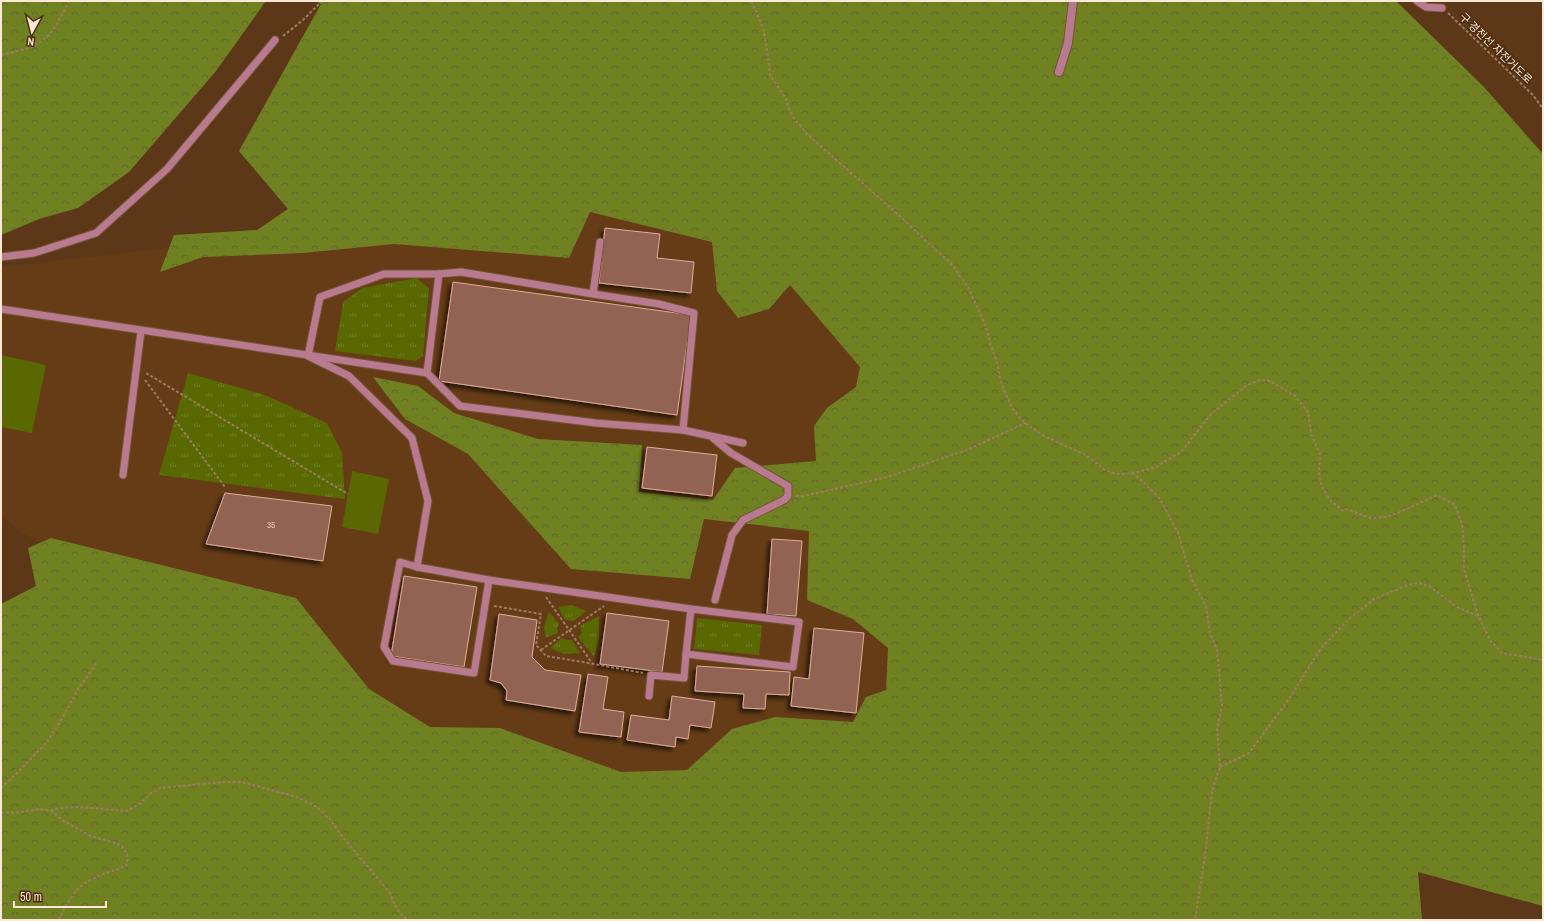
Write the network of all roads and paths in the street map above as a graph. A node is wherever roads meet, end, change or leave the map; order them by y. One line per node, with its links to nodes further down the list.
1 (69, 1): 8 (path)
2 (322, 1): 7 (path)
3 (751, 1): 20 (path)
4 (1073, 1): 9 (street)
5 (1417, 1): 6 (lane)
6 (1442, 8): 10 (path, 구 경전선 자전거도로)
7 (275, 40): 12 (lane)
8 (1, 55)
9 (1059, 72)
10 (1543, 109)
11 (600, 242): 14 (lane)
12 (1, 257)
13 (439, 274): 14 (lane); 17 (lane); 19 (lane)
14 (593, 294): 21 (lane)
15 (1, 310): 16 (lane)
16 (141, 330): 17 (lane); 18 (lane)
17 (308, 356): 19 (lane); 29 (lane)
18 (136, 367): 25 (lane); 26 (path); 27 (path)
19 (426, 373): 21 (lane)
20 (1025, 424): 24 (path); 28 (path)
21 (683, 430): 22 (lane)
22 (711, 436): 23 (lane); 28 (lane)
23 (743, 443)
24 (1132, 473): 36 (path); 45 (path)
25 (123, 475)
26 (224, 487)
27 (348, 494)
28 (788, 496): 33 (lane)
29 (417, 567): 30 (lane); 34 (lane)
30 (489, 580): 31 (lane); 34 (lane)
31 (539, 588): 32 (lane); 37 (path)
32 (615, 598): 35 (lane); 37 (path)
33 (715, 600)
34 (485, 605): 38 (path)
35 (691, 609): 39 (lane); 39 (lane)
36 (1479, 617): 41 (path); 45 (path)
37 (569, 630): 38 (path); 42 (path)
38 (540, 650): 42 (path)
39 (686, 654): 43 (lane)
40 (98, 660): 46 (path)
41 (1543, 660)
42 (592, 664): 43 (path)
43 (651, 675): 44 (lane)
44 (648, 696)
45 (1220, 767): 51 (path)
46 (1, 788)
47 (51, 811): 48 (path); 49 (path); 50 (path)
48 (1, 813)
49 (59, 920)
50 (408, 920)
51 (1195, 920)

